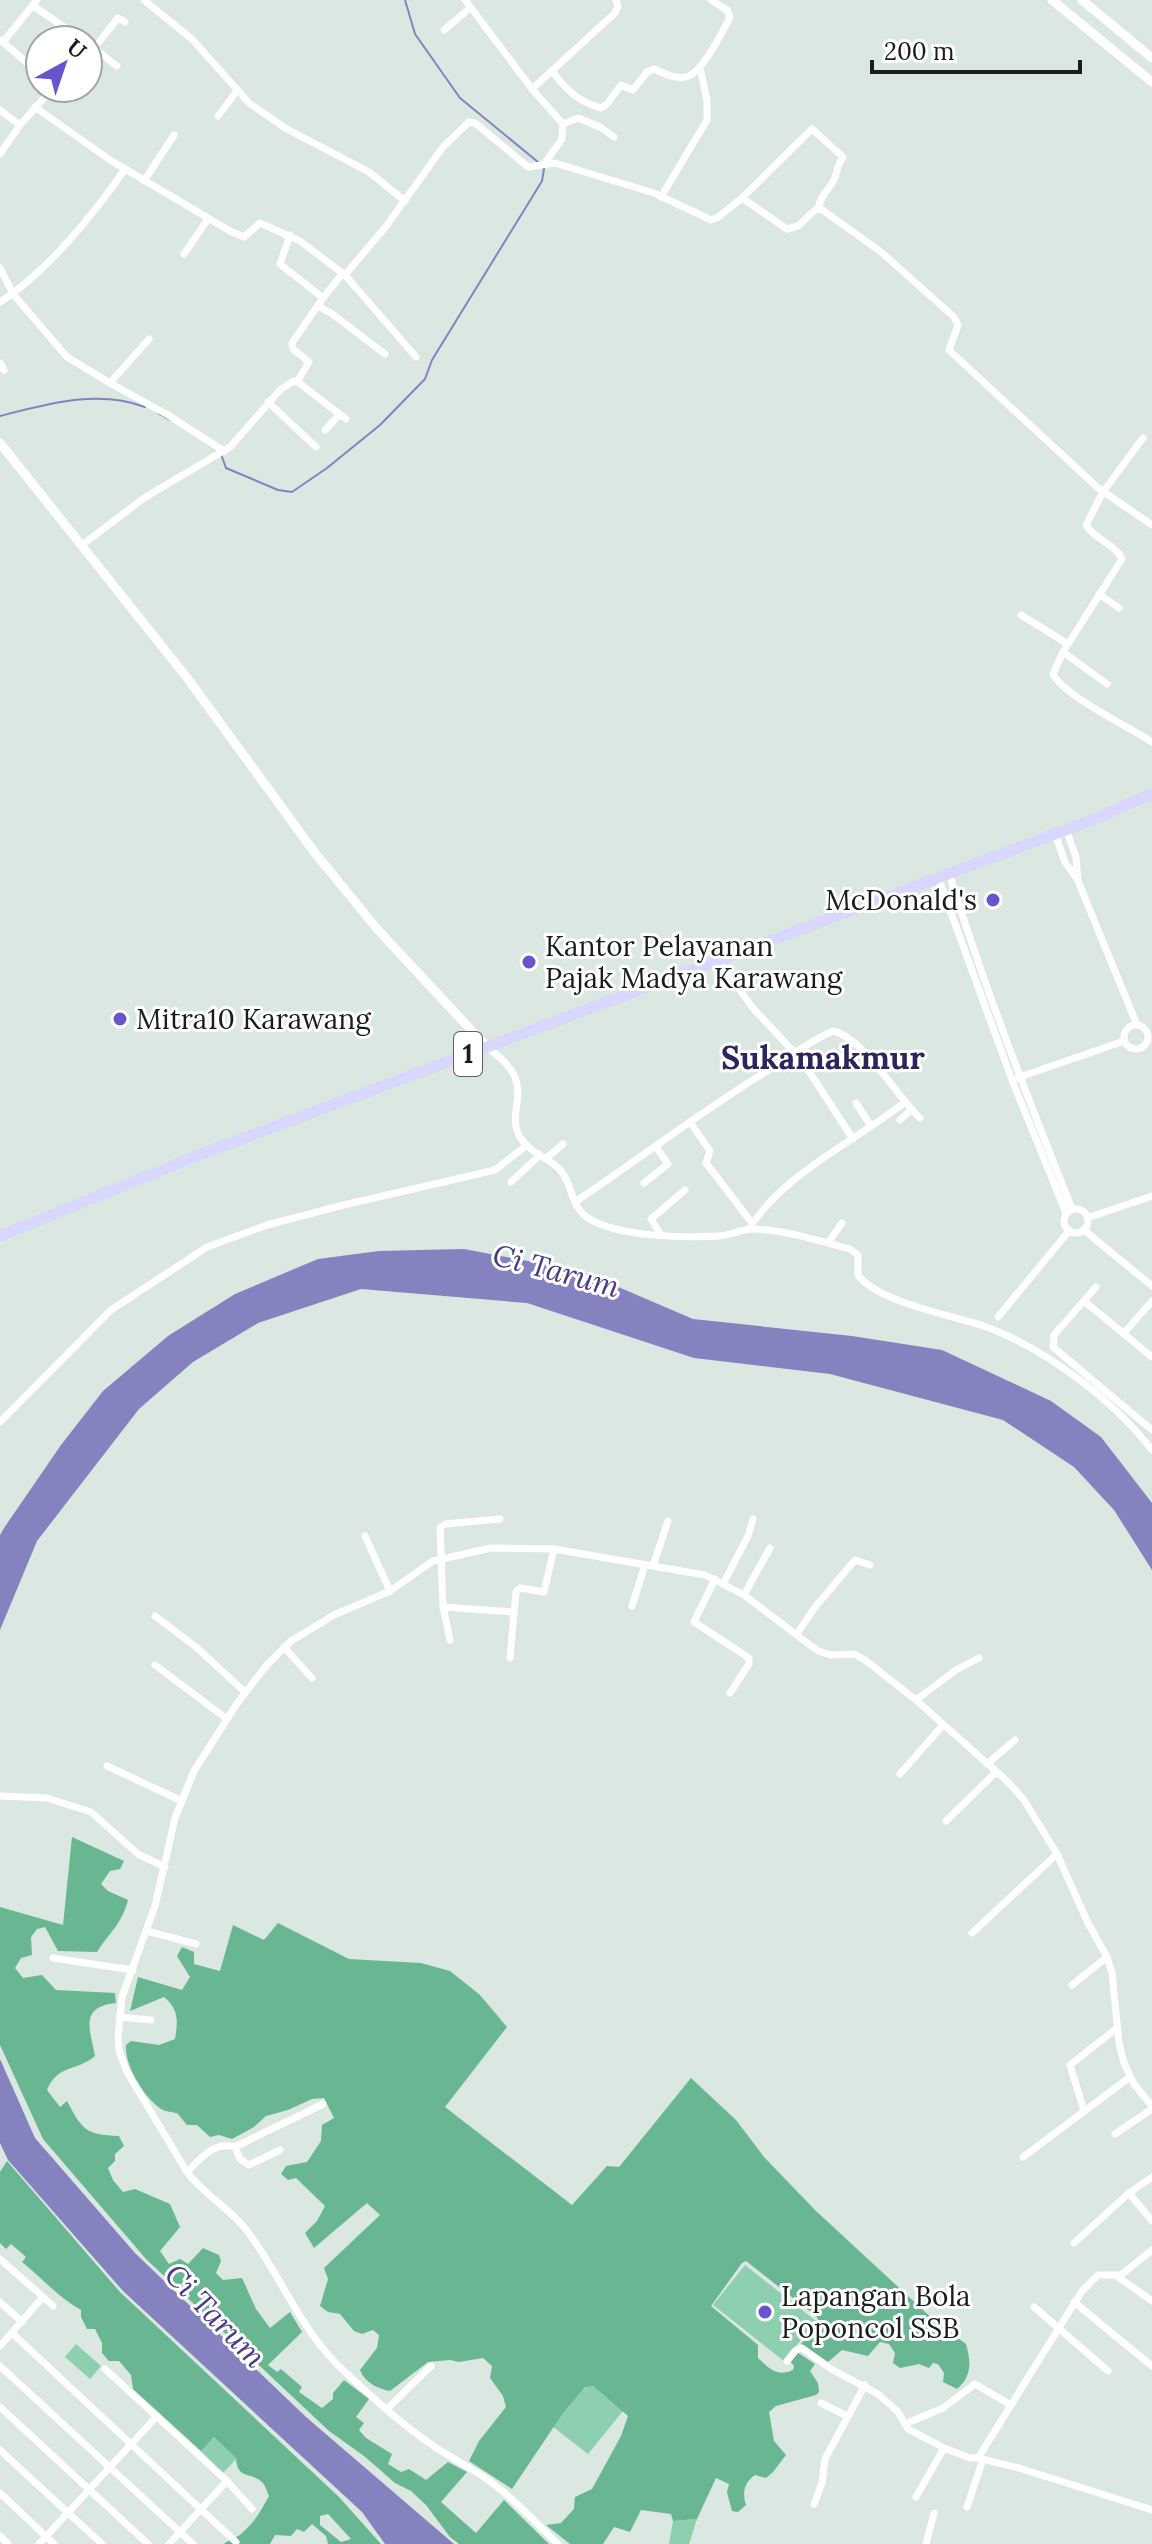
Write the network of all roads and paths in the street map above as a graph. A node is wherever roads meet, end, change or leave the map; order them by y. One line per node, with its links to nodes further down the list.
1 (144, 0): 22 (street)
2 (465, 0): 8 (street)
3 (616, 0): 19 (street)
4 (711, 0): 18 (street)
5 (1052, 0): 20 (street)
6 (1082, 0): 15 (street)
7 (35, 3): 10 (street); 13 (street)
8 (470, 8): 11 (street); 21 (street)
9 (125, 22): 12 (street)
10 (62, 24)
11 (444, 30)
12 (104, 34)
13 (1, 41): 16 (street)
14 (104, 56): 17 (street)
15 (1152, 58)
16 (24, 60)
17 (117, 66)
18 (700, 68): 19 (street); 35 (street)
19 (553, 72): 21 (street)
20 (1152, 82)
21 (532, 89): 27 (street)
22 (237, 91): 26 (street); 37 (street)
23 (38, 104): 24 (street)
24 (35, 107): 28 (street); 33 (street)
25 (0, 110): 28 (street)
26 (218, 116)
27 (563, 124): 30 (street); 32 (street)
28 (20, 125): 31 (street)
29 (174, 135): 34 (street)
30 (614, 137)
31 (0, 154)
32 (540, 165): 35 (street); 37 (street)
33 (125, 169): 34 (street); 44 (street)
34 (144, 181): 39 (street)
35 (661, 197): 36 (street)
36 (742, 198): 38 (street); 38 (street)
37 (405, 201): 43 (street)
38 (818, 209): 59 (street)
39 (208, 219): 40 (street); 41 (street)
40 (290, 235): 43 (street); 45 (street)
41 (184, 254)
42 (0, 268): 44 (street)
43 (344, 274): 45 (street); 50 (street)
44 (13, 294): 46 (street); 52 (street)
45 (323, 298): 47 (street)
46 (0, 302)
47 (318, 306): 49 (street); 51 (street)
48 (149, 339): 52 (street)
49 (385, 354)
50 (416, 357)
51 (297, 382): 53 (street); 54 (street)
52 (110, 383): 58 (street)
53 (268, 402): 57 (street); 58 (street)
54 (325, 430)
55 (1143, 438): 59 (street)
56 (0, 443): 61 (street)
57 (316, 447)
58 (221, 453): 61 (street)
59 (1103, 492): 60 (street); 62 (street)
60 (1152, 525)
61 (82, 545): 77 (street)
62 (1099, 594): 63 (street); 65 (street)
63 (1119, 608)
64 (1021, 615): 65 (street)
65 (1065, 648): 66 (street); 67 (street)
66 (1107, 684)
67 (1152, 742)
68 (1152, 794): 69 (main road, 1)
69 (1060, 832): 70 (main road, 1); 71 (street); 71 (street)
70 (943, 875): 72 (main road, 1); 79 (street)
71 (1078, 881): 75 (street)
72 (745, 951): 73 (main road, 1); 74 (street)
73 (718, 961): 74 (street); 77 (main road, 1)
74 (727, 976): 78 (street)
75 (1137, 1025): 76 (street); 76 (street)
76 (1124, 1041): 79 (street)
77 (486, 1046): 89 (street); 104 (main road, 1)
78 (793, 1052): 81 (street); 85 (street); 87 (street)
79 (1016, 1078): 97 (street)
80 (856, 1103): 86 (street)
81 (904, 1103): 82 (street); 86 (street)
82 (911, 1110): 83 (street); 84 (street)
83 (920, 1118)
84 (900, 1120)
85 (690, 1122): 90 (street); 100 (street)
86 (871, 1126): 87 (street)
87 (853, 1139): 100 (street)
88 (563, 1144): 91 (street)
89 (527, 1145): 91 (street); 114 (street)
90 (656, 1147): 93 (street); 96 (street)
91 (543, 1157): 92 (street); 96 (street)
92 (511, 1182)
93 (644, 1183)
94 (685, 1190): 103 (street)
95 (1152, 1196): 98 (street)
96 (575, 1202): 103 (street)
97 (1069, 1211): 98 (street); 102 (street)
98 (1087, 1218): 101 (street)
99 (842, 1223): 105 (street)
100 (750, 1226): 103 (street); 105 (street)
101 (1084, 1230): 102 (street); 106 (street)
102 (1069, 1231): 111 (street)
103 (661, 1235)
104 (0, 1236)
105 (828, 1243): 116 (street)
106 (1152, 1286)
107 (1096, 1287): 109 (street)
108 (1152, 1295): 110 (street)
109 (1084, 1301): 112 (street); 115 (street)
110 (1150, 1302): 112 (street)
111 (998, 1317)
112 (1124, 1333): 113 (street)
113 (1152, 1357)
114 (0, 1422)
115 (1152, 1430)
116 (1152, 1450)
117 (500, 1519): 123 (street)
118 (753, 1519): 127 (street)
119 (668, 1521): 124 (street)
120 (365, 1536): 128 (street)
121 (770, 1548): 129 (street)
122 (554, 1549): 123 (street); 124 (street); 132 (street)
123 (442, 1557): 128 (street); 131 (street)
124 (649, 1565): 126 (street); 130 (street)
125 (870, 1565): 134 (street)
126 (715, 1579): 127 (street); 142 (street)
127 (723, 1584): 129 (street)
128 (390, 1591): 136 (street)
129 (744, 1595): 134 (street)
130 (632, 1606)
131 (443, 1607): 132 (street); 135 (street)
132 (513, 1612): 137 (street)
133 (155, 1616): 141 (street)
134 (797, 1634): 143 (street)
135 (450, 1640)
136 (284, 1647): 140 (street); 141 (street)
137 (510, 1658)
138 (979, 1658): 143 (street)
139 (155, 1665): 144 (street)
140 (312, 1678)
141 (245, 1692): 144 (street)
142 (730, 1693)
143 (916, 1700): 145 (street)
144 (227, 1719): 152 (street)
145 (943, 1725): 147 (street); 150 (street)
146 (1015, 1740): 147 (street)
147 (987, 1764): 149 (street)
148 (107, 1766): 152 (street)
149 (996, 1772): 153 (street); 154 (street)
150 (900, 1774)
151 (0, 1796): 155 (street)
152 (182, 1801): 155 (street)
153 (946, 1821)
154 (1057, 1854): 157 (street); 159 (street)
155 (165, 1867): 156 (street)
156 (147, 1931): 158 (street); 161 (street)
157 (972, 1933)
158 (196, 1944)
159 (1107, 1957): 162 (street); 165 (street)
160 (53, 1958): 161 (street)
161 (133, 1970): 163 (street)
162 (1072, 1985)
163 (119, 2017): 164 (street); 174 (street)
164 (151, 2020)
165 (1117, 2028): 166 (street); 169 (street)
166 (1130, 2077): 168 (street); 169 (street)
167 (323, 2104): 171 (street)
168 (1152, 2107): 170 (street)
169 (1084, 2111): 173 (street)
170 (1115, 2134)
171 (235, 2147): 172 (street); 174 (street)
172 (280, 2150)
173 (1023, 2157)
174 (187, 2172): 202 (street)
175 (1152, 2177): 176 (street)
176 (1129, 2193): 177 (street); 178 (street)
177 (1152, 2221)
178 (1074, 2243)
179 (1152, 2250): 181 (street)
180 (0, 2259): 182 (street)
181 (1118, 2277): 183 (street); 185 (street)
182 (43, 2297): 186 (street); 188 (street)
183 (1152, 2301)
184 (0, 2302): 188 (street)
185 (1074, 2302): 189 (street); 195 (street)
186 (53, 2306)
187 (1034, 2307): 189 (street)
188 (22, 2322): 190 (street)
189 (1057, 2329): 197 (street); 200 (street)
190 (12, 2333): 191 (street); 206 (street)
191 (0, 2345)
192 (787, 2361): 198 (street)
193 (0, 2366): 210 (street)
194 (431, 2366): 202 (street)
195 (1152, 2366)
196 (105, 2369): 203 (street)
197 (1108, 2371)
198 (865, 2385): 204 (street); 205 (street)
199 (821, 2403): 204 (street)
200 (1011, 2405): 205 (street); 209 (street)
201 (0, 2407): 212 (street)
202 (387, 2409): 233 (street)
203 (157, 2416): 206 (street); 211 (street)
204 (847, 2416): 215 (street)
205 (905, 2424): 207 (street)
206 (131, 2443): 210 (street); 217 (street)
207 (944, 2448): 209 (street); 214 (street)
208 (0, 2450): 220 (street)
209 (981, 2458): 216 (street); 219 (street)
210 (110, 2466): 212 (street); 222 (street)
211 (227, 2481): 217 (street); 218 (street)
212 (89, 2490): 220 (street); 230 (street)
213 (0, 2493): 224 (street)
214 (916, 2497)
215 (814, 2504)
216 (967, 2507)
217 (201, 2509): 222 (street); 225 (street)
218 (252, 2509)
219 (1152, 2510)
220 (67, 2512): 224 (street); 229 (street)
221 (934, 2513): 234 (street)
222 (180, 2532): 231 (street); 232 (street)
223 (0, 2536): 226 (street)
224 (46, 2536): 227 (street); 228 (street)
225 (236, 2542)
226 (8, 2544)
227 (39, 2544)
228 (54, 2544)
229 (102, 2544)
230 (148, 2544)
231 (169, 2544)
232 (193, 2544)
233 (558, 2544)
234 (926, 2544)

